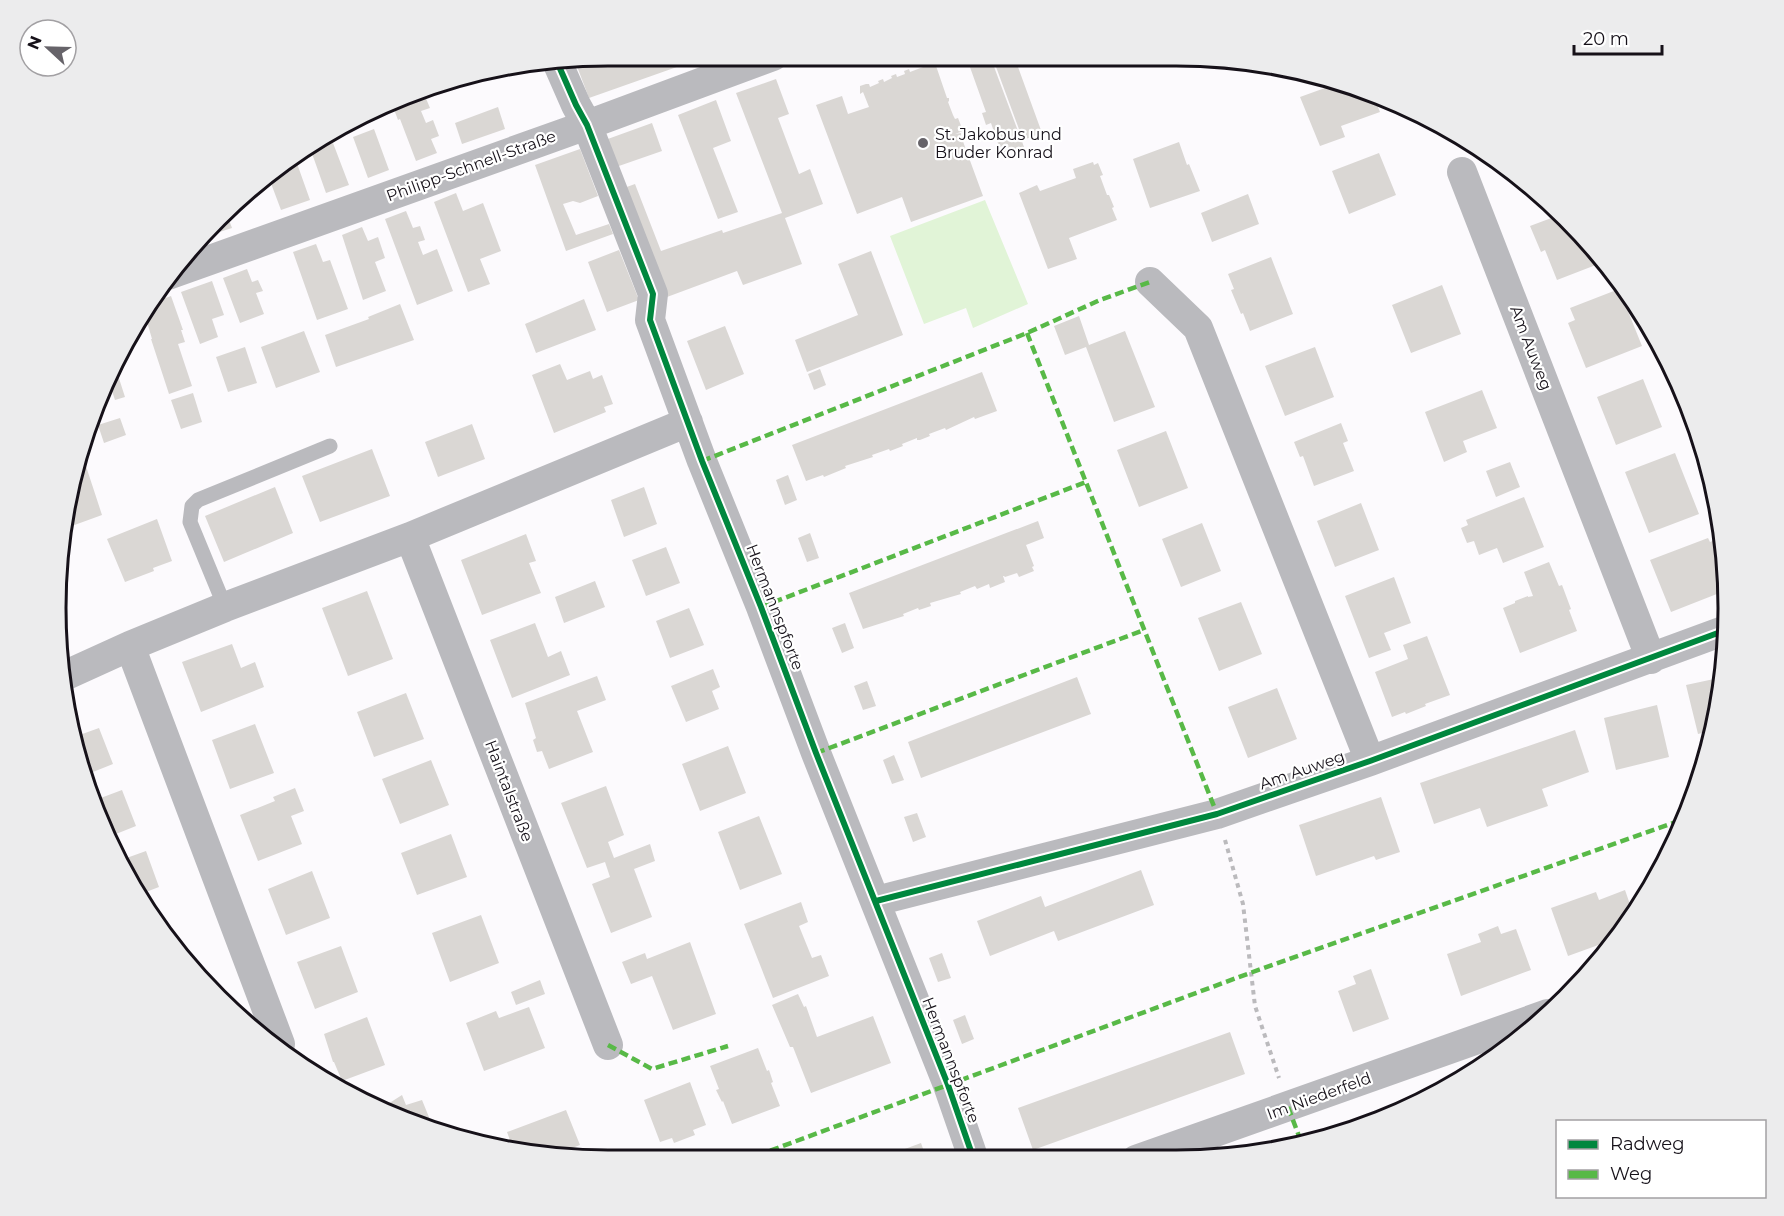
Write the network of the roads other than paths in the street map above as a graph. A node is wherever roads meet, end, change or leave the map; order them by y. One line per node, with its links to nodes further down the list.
1 (746, 66): 3 (street, Philipp-Schnell-Straße)
2 (560, 68): 3 (street, Hermannspforte)
3 (587, 125): 5 (street, Philipp-Schnell-Straße); 7 (street, Hermannspforte)
4 (1462, 172): 13 (street, Am Auweg)
5 (186, 269)
6 (1150, 282): 15 (street, Am Auweg)
7 (688, 422): 9 (street); 16 (street, Hermannspforte)
8 (330, 446): 10 (lane)
9 (410, 537): 10 (street); 19 (street, Haintalstraße)
10 (225, 607): 12 (street)
11 (1717, 633): 13 (street, Am Auweg)
12 (130, 646): 14 (street); 17 (street)
13 (1651, 658): 15 (street, Am Auweg)
14 (70, 673)
15 (1370, 761): 16 (street, Am Auweg)
16 (876, 901): 20 (street, Hermannspforte)
17 (278, 1038)
18 (1505, 1039): 21 (street, Im Niederfeld)
19 (608, 1045)
20 (970, 1150)
21 (1167, 1150)

